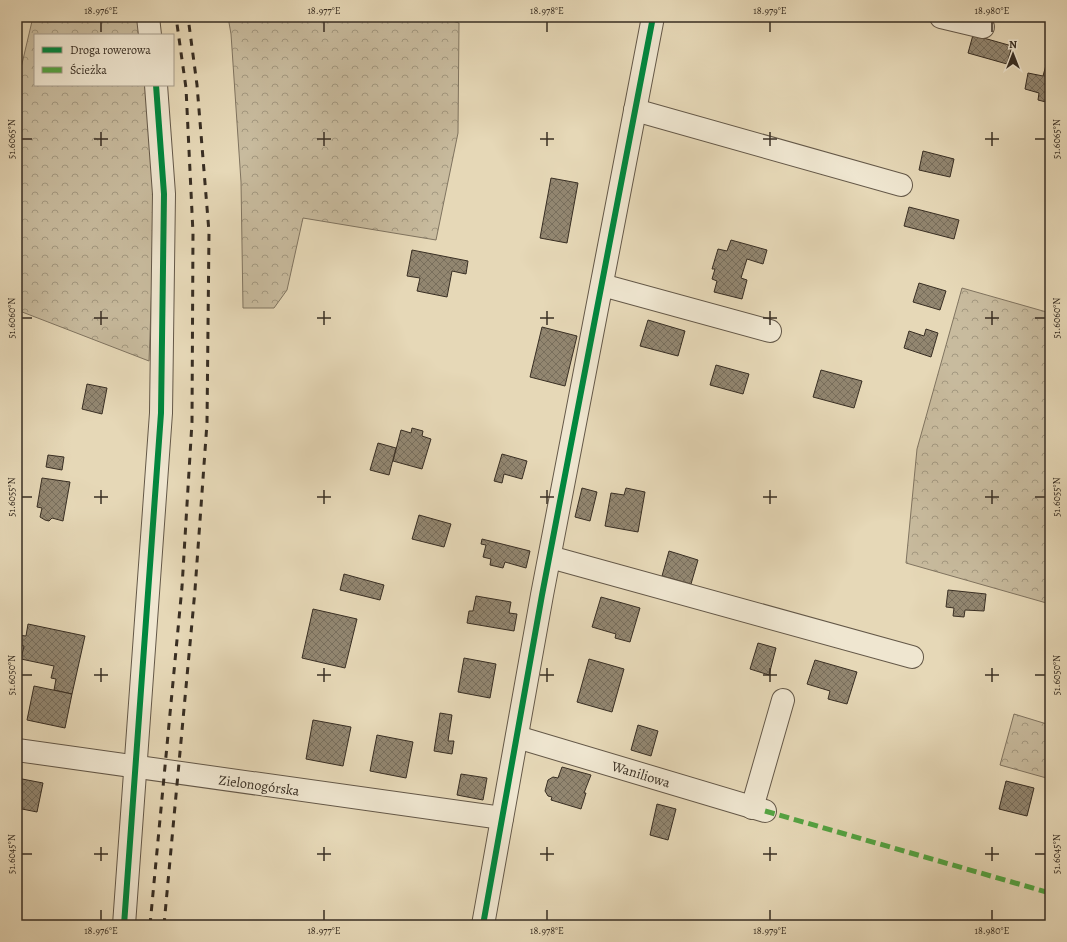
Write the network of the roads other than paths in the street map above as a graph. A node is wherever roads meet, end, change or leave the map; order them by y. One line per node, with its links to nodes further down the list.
1 (148, 17): 5 (street)
2 (653, 17): 7 (street)
3 (941, 17): 4 (street)
4 (982, 27)
5 (150, 34)
6 (156, 86): 16 (street)
7 (635, 110): 8 (street); 9 (street)
8 (901, 185)
9 (602, 285): 10 (street); 11 (street)
10 (770, 331)
11 (550, 557): 12 (street); 14 (street)
12 (912, 657)
13 (783, 700): 14 (street, Waniliowa)
14 (517, 737): 17 (street)
15 (17, 750): 16 (street, Zielonogórska)
16 (135, 767): 17 (street, Zielonogórska); 18 (street)
17 (502, 818): 19 (street)
18 (124, 925)
19 (483, 925)

